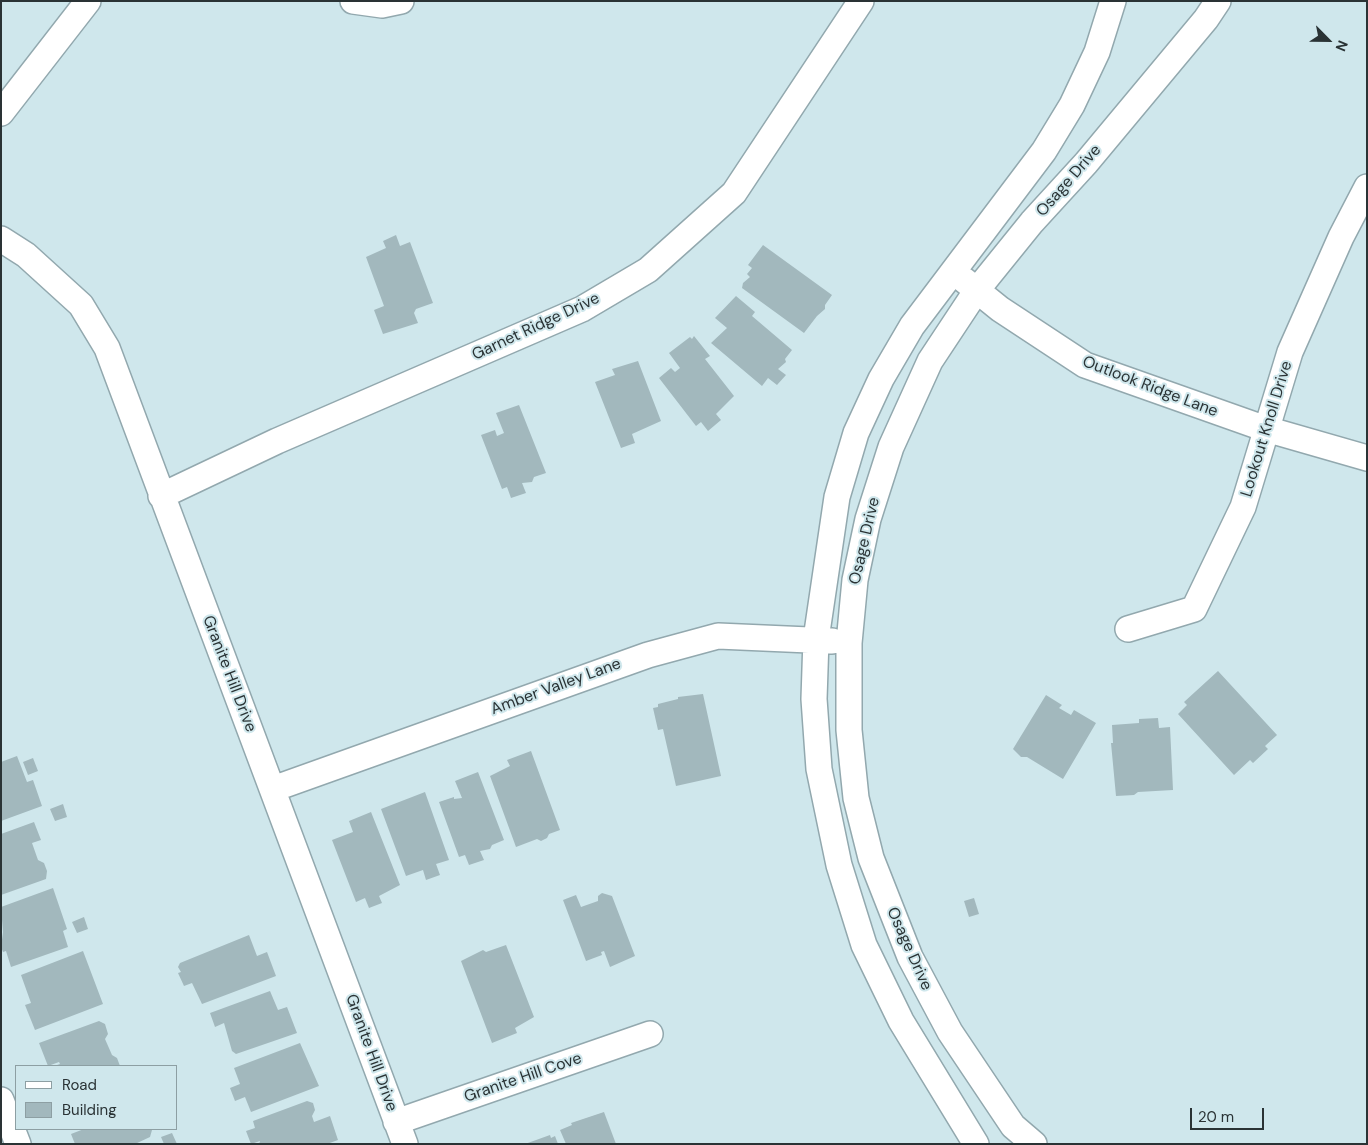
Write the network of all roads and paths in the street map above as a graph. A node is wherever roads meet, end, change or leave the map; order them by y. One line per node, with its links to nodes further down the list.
1 (88, 1): 7 (street)
2 (353, 1): 3 (street)
3 (401, 1)
4 (861, 1): 14 (street, Garnet Ridge Drive)
5 (1113, 1): 10 (street, Osage Drive)
6 (1218, 1): 11 (street, Osage Drive)
7 (1, 113)
8 (1367, 187): 12 (street, Lookout Knoll Drive)
9 (1, 239): 14 (street, Granite Hill Drive)
10 (954, 272): 11 (street, Outlook Ridge Lane); 16 (street, Osage Drive)
11 (976, 290): 12 (street, Outlook Ridge Lane); 17 (street, Osage Drive)
12 (1266, 429): 13 (street, Outlook Ridge Lane); 15 (street, Lookout Knoll Drive)
13 (1367, 458)
14 (162, 496): 18 (street, Granite Hill Drive)
15 (1128, 629)
16 (816, 639): 17 (street, Amber Valley Lane); 18 (street, Amber Valley Lane); 23 (street, Osage Drive)
17 (849, 643): 24 (street, Osage Drive)
18 (273, 789): 21 (street, Granite Hill Drive)
19 (650, 1034): 21 (street, Granite Hill Cove)
20 (1, 1100): 22 (street)
21 (401, 1133)
22 (18, 1144)
23 (976, 1144)
24 (1034, 1144)

